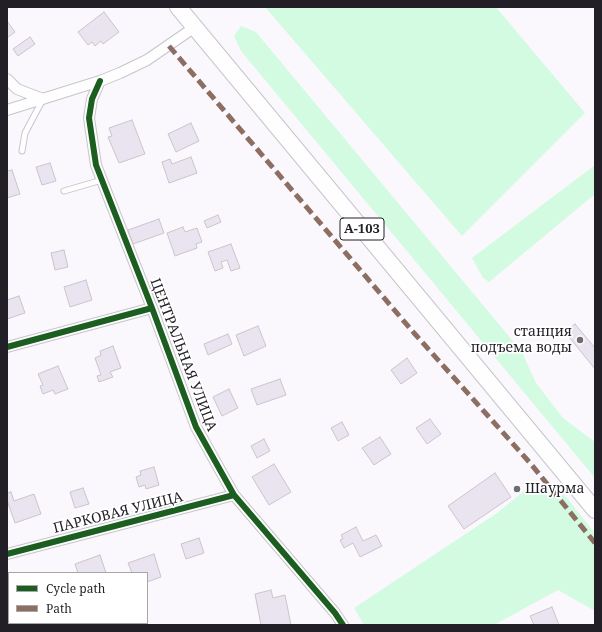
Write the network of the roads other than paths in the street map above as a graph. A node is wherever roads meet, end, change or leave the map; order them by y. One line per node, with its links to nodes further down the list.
1 (178, 7): 2 (main road, А-103)
2 (195, 27): 4 (street); 13 (main road, А-103)
3 (7, 79): 5 (street)
4 (100, 81): 5 (street); 8 (street, ЦЕНТРАЛЬНАЯ УЛИЦА)
5 (43, 99): 6 (street); 7 (lane)
6 (7, 110)
7 (22, 151)
8 (102, 180): 9 (lane); 10 (street, ЦЕНТРАЛЬНАЯ УЛИЦА)
9 (64, 191)
10 (152, 308): 11 (street); 12 (street, ЦЕНТРАЛЬНАЯ УЛИЦА)
11 (7, 347)
12 (234, 496): 14 (street, ПАРКОВАЯ УЛИЦА); 15 (street, ЦЕНТРАЛЬНАЯ УЛИЦА)
13 (595, 510)
14 (7, 554)
15 (343, 625)

